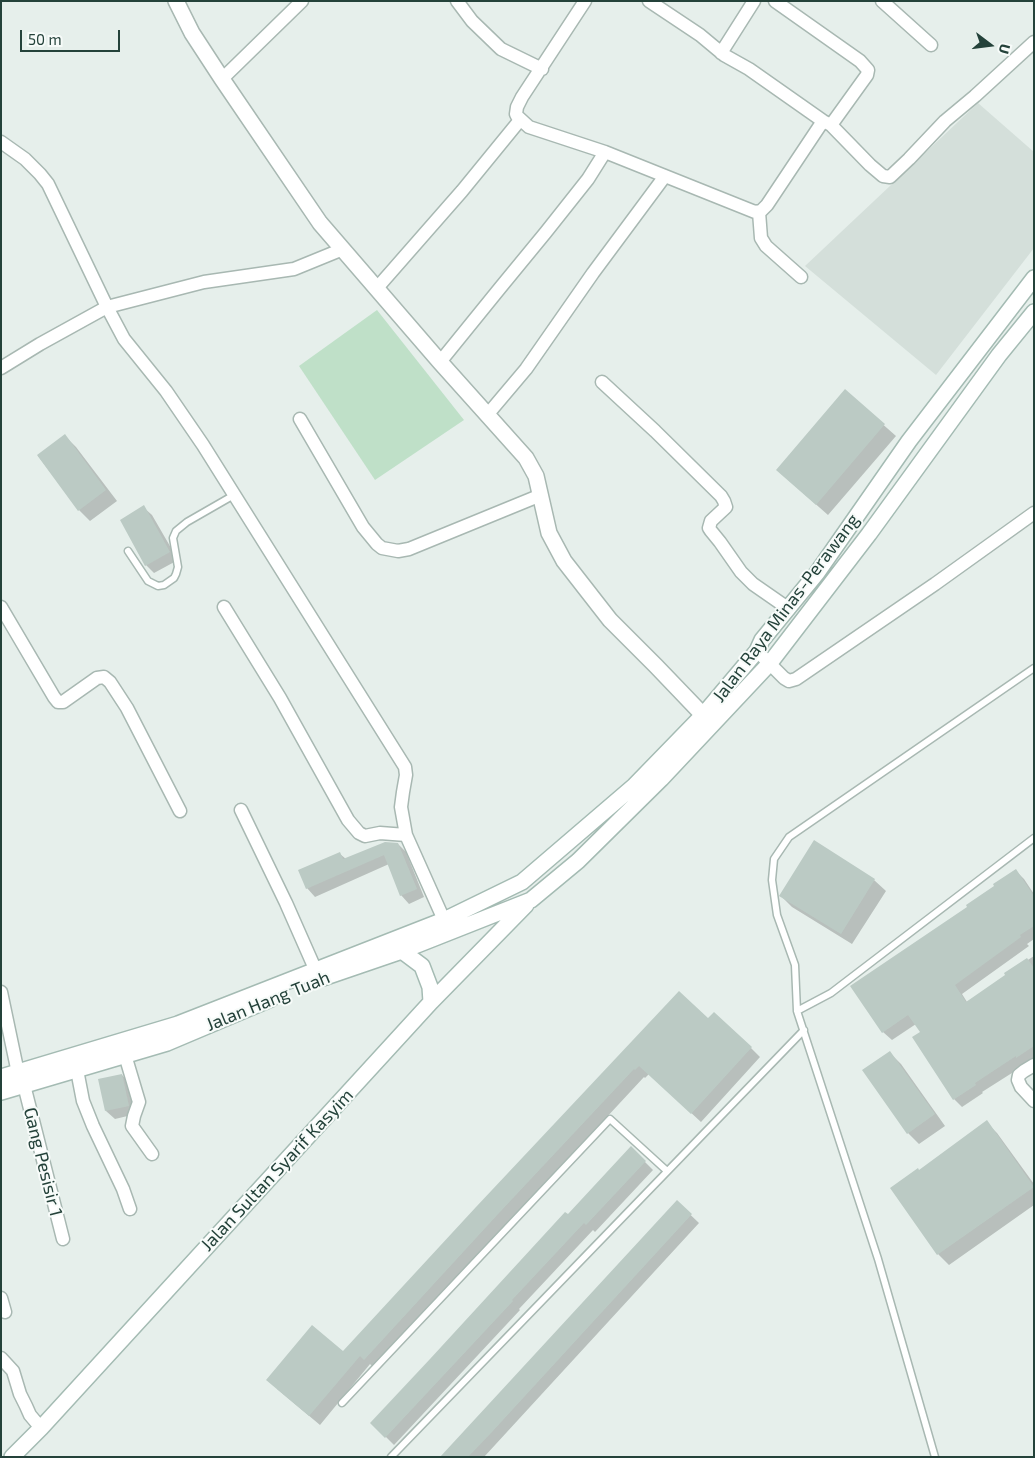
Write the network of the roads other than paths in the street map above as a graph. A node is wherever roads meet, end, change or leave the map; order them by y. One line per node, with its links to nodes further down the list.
1 (176, 1): 13 (main road)
2 (302, 1): 13 (street)
3 (457, 1): 12 (street)
4 (585, 1): 12 (street)
5 (649, 1): 11 (street)
6 (754, 1): 11 (street)
7 (775, 1): 15 (street)
8 (882, 1): 9 (street)
9 (931, 45)
10 (1031, 50): 15 (street)
11 (721, 53): 15 (street)
12 (542, 69): 14 (street)
13 (222, 79): 20 (main road)
14 (520, 120): 17 (street); 23 (street)
15 (827, 123): 19 (street)
16 (1, 142): 24 (street)
17 (605, 152): 18 (street); 26 (street)
18 (665, 176): 19 (street); 29 (street)
19 (759, 212): 21 (street)
20 (343, 249): 23 (main road); 24 (street)
21 (801, 277)
22 (1034, 278): 37 (main road, Jalan Raya Minas-Perawang)
23 (377, 288): 26 (main road)
24 (107, 308): 27 (street); 31 (street)
25 (1034, 312): 39 (main road, Jalan Raya Minas-Perawang)
26 (440, 362): 29 (main road)
27 (1, 368)
28 (602, 382): 37 (street)
29 (488, 414): 32 (main road)
30 (300, 419): 32 (street)
31 (234, 495): 34 (lane); 44 (street)
32 (541, 495): 41 (main road)
33 (1034, 513): 39 (street)
34 (128, 551)
35 (224, 606): 44 (street)
36 (1, 607): 43 (street)
37 (788, 609): 38 (main road, Jalan Raya Minas-Perawang)
38 (757, 652): 39 (street); 41 (main road, Jalan Raya Minas-Perawang)
39 (770, 663): 47 (main road, Jalan Raya Minas-Perawang)
40 (1034, 668): 53 (lane)
41 (703, 715): 46 (main road, Jalan Raya Minas-Perawang)
42 (241, 810): 50 (street)
43 (180, 811)
44 (406, 835): 48 (street)
45 (1034, 838): 53 (lane)
46 (522, 882): 47 (main road); 48 (main road, Jalan Hang Tuah)
47 (531, 900): 49 (main road, Jalan Hang Tuah); 52 (main road, Jalan Sultan Syarif Kasyim)
48 (444, 920): 50 (main road, Jalan Hang Tuah)
49 (402, 951): 52 (main road); 55 (main road, Jalan Hang Tuah)
50 (316, 971): 59 (main road, Jalan Hang Tuah)
51 (1, 992): 59 (street, Gang Pesisir 1)
52 (431, 1002): 70 (main road, Jalan Sultan Syarif Kasyim)
53 (797, 1011): 54 (lane)
54 (804, 1030): 63 (lane); 73 (lane)
55 (125, 1055): 57 (main road, Jalan Hang Tuah); 62 (street)
56 (1034, 1064): 61 (street)
57 (76, 1070): 59 (main road, Jalan Hang Tuah); 64 (street)
58 (1, 1078): 59 (main road, Jalan Hang Tuah)
59 (21, 1079): 60 (main road, Jalan Hang Tuah); 65 (street, Gang Pesisir 1)
60 (1, 1092)
61 (1034, 1100)
62 (152, 1154)
63 (667, 1171): 69 (lane); 72 (lane)
64 (130, 1209)
65 (63, 1239)
66 (1, 1298): 67 (street)
67 (5, 1312)
68 (1, 1358): 70 (street)
69 (342, 1402)
70 (40, 1428): 71 (main road, Jalan Sultan Syarif Kasyim)
71 (12, 1457)
72 (391, 1457)
73 (935, 1457)

